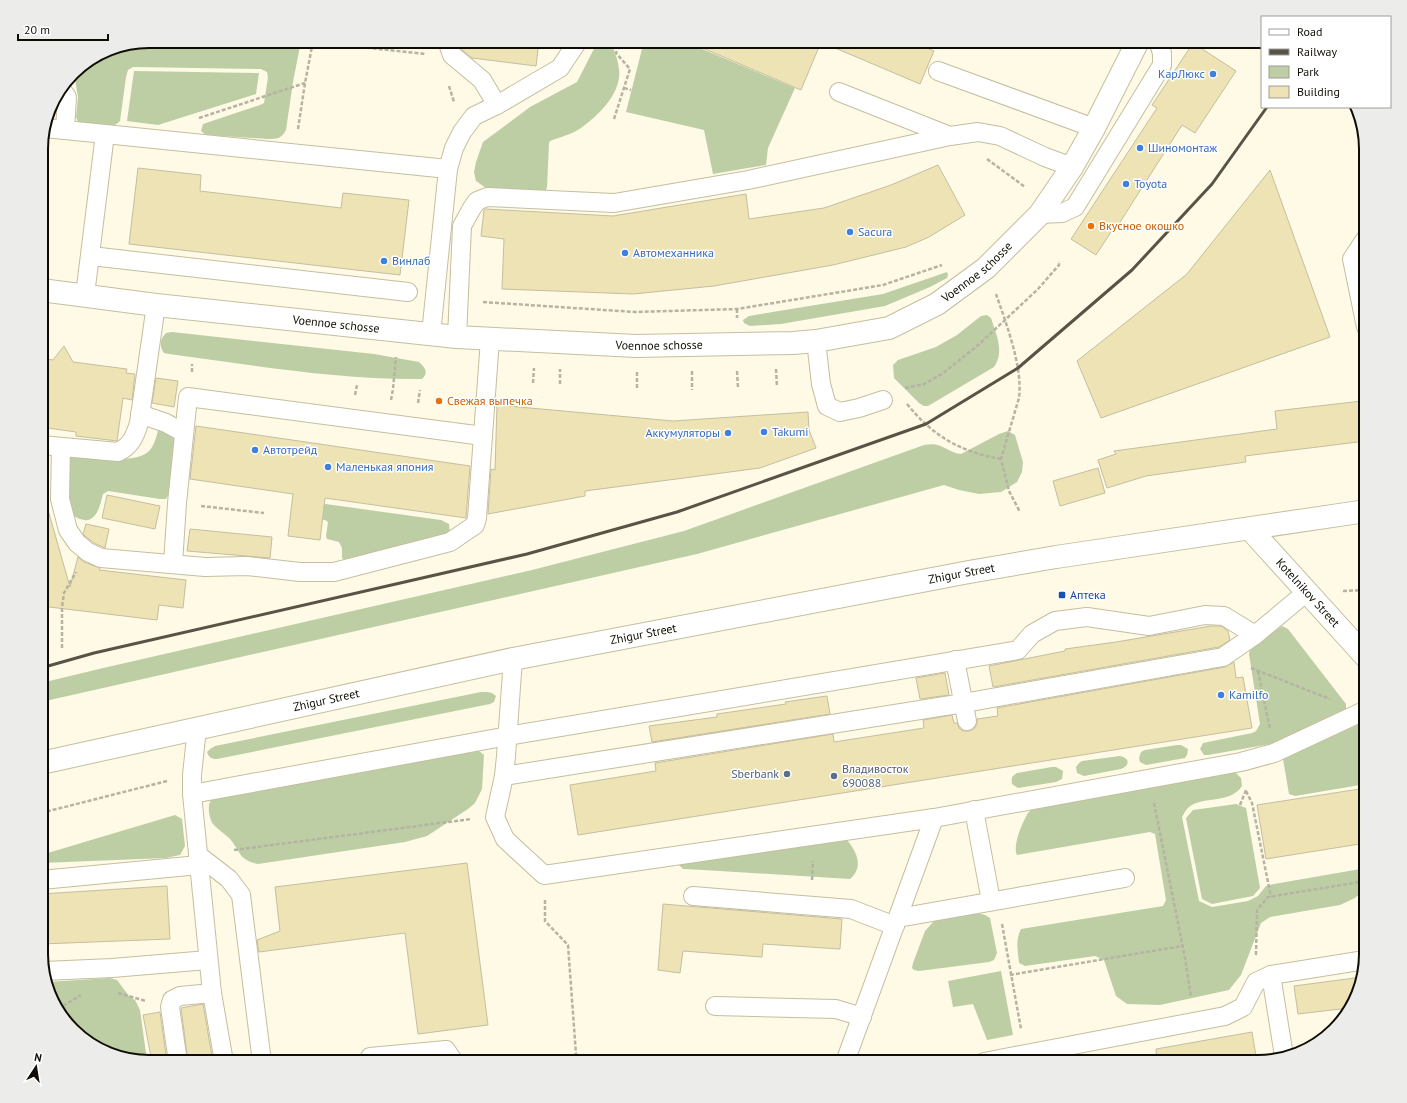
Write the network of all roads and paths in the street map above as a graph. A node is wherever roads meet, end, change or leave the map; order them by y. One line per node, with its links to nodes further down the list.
1 (312, 48): 10 (path)
2 (365, 48): 8 (path)
3 (450, 48): 15 (lane)
4 (573, 48): 15 (lane)
5 (618, 48): 11 (path)
6 (1134, 48): 18 (main road, Voennoe schosse)
7 (1161, 48): 28 (lane)
8 (434, 55)
9 (938, 71): 18 (lane)
10 (305, 84): 16 (path); 23 (path)
11 (624, 88): 12 (path); 17 (path)
12 (631, 90)
13 (839, 92): 22 (lane)
14 (64, 94): 20 (lane)
15 (497, 105): 26 (lane)
16 (198, 118)
17 (614, 119)
18 (1094, 128): 25 (main road, Voennoe schosse)
19 (50, 129): 20 (lane)
20 (65, 130): 21 (lane)
21 (105, 134): 23 (lane); 30 (lane)
22 (950, 136): 24 (lane); 37 (lane)
23 (295, 153): 26 (lane)
24 (1045, 157): 25 (lane); 27 (path)
25 (1072, 167): 28 (main road, Voennoe schosse)
26 (448, 169): 41 (lane)
27 (1021, 194)
28 (1040, 214): 44 (main road, Voennoe schosse)
29 (1359, 248): 35 (lane)
30 (91, 256): 34 (lane); 36 (lane)
31 (1059, 261): 39 (path)
32 (947, 264): 37 (path)
33 (48, 291): 36 (main road, Voennoe schosse)
34 (408, 292)
35 (1359, 293)
36 (85, 295): 38 (main road, Voennoe schosse)
37 (458, 301): 42 (lane)
38 (156, 305): 40 (main road, Voennoe schosse); 61 (lane)
39 (1005, 320): 56 (path); 66 (path)
40 (399, 331): 41 (main road, Voennoe schosse); 57 (path)
41 (431, 334): 42 (main road, Voennoe schosse)
42 (457, 337): 43 (main road, Voennoe schosse)
43 (490, 339): 44 (main road, Voennoe schosse); 63 (lane)
44 (816, 341): 59 (lane)
45 (534, 364): 51 (path)
46 (560, 365): 52 (path)
47 (776, 367): 53 (path)
48 (737, 368): 55 (path)
49 (692, 369): 58 (path)
50 (636, 370): 54 (path)
51 (533, 383)
52 (560, 384)
53 (777, 387)
54 (637, 388)
55 (738, 388)
56 (902, 388)
57 (393, 389)
58 (692, 390)
59 (883, 400)
60 (913, 412): 66 (path)
61 (140, 414): 62 (lane); 65 (lane)
62 (184, 433): 63 (lane); 67 (lane)
63 (483, 436): 73 (lane)
64 (48, 445): 65 (lane)
65 (61, 446): 72 (lane)
66 (1001, 459): 69 (path)
67 (176, 502): 68 (path); 73 (lane)
68 (264, 512)
69 (1020, 512)
70 (1359, 512): 71 (main road, Zhigur Street)
71 (1250, 529): 74 (main road, Kotelnikov Street); 79 (main road, Zhigur Street)
72 (80, 546): 73 (lane); 77 (path)
73 (173, 564)
74 (1308, 591): 75 (lane); 76 (main road, Kotelnikov Street)
75 (1255, 635): 78 (lane); 80 (lane)
76 (1359, 645)
77 (62, 648)
78 (1223, 657): 81 (path); 82 (lane)
79 (513, 659): 86 (main road, Zhigur Street); 87 (lane)
80 (955, 660): 82 (lane); 87 (lane)
81 (1258, 670): 83 (path); 88 (path)
82 (964, 703): 85 (lane); 91 (lane)
83 (1359, 709)
84 (1359, 713): 88 (lane)
85 (967, 721)
86 (197, 728): 89 (main road, Zhigur Street); 90 (lane)
87 (508, 736): 91 (lane); 94 (lane)
88 (1274, 753): 92 (lane)
89 (48, 762)
90 (192, 775): 94 (lane); 96 (path)
91 (504, 776): 97 (lane)
92 (1149, 779): 95 (lane); 111 (path)
93 (1246, 791): 106 (path)
94 (192, 794): 100 (lane)
95 (974, 810): 98 (lane); 107 (lane)
96 (48, 811)
97 (495, 817): 100 (path); 101 (lane)
98 (934, 818): 99 (lane); 109 (lane)
99 (814, 835): 101 (lane); 108 (path)
100 (199, 860): 103 (lane); 112 (lane); 127 (lane)
101 (544, 875): 130 (path)
102 (1125, 878): 107 (lane)
103 (48, 879)
104 (1359, 882): 106 (path)
105 (693, 896): 108 (lane)
106 (1271, 897): 116 (path)
107 (991, 901): 109 (lane)
108 (811, 906): 109 (lane)
109 (896, 922): 121 (lane)
110 (1005, 941): 115 (path)
111 (1182, 946): 115 (path); 122 (path)
112 (208, 960): 114 (lane); 118 (lane)
113 (1358, 961): 116 (lane)
114 (50, 971)
115 (1010, 975): 124 (path)
116 (1263, 978): 122 (lane); 123 (lane)
117 (116, 993): 120 (path)
118 (212, 993): 120 (lane); 126 (lane)
119 (715, 1006): 121 (lane)
120 (170, 1007): 125 (lane)
121 (862, 1017): 131 (lane)
122 (1196, 1022): 124 (lane)
123 (1283, 1052)
124 (1025, 1054): 132 (lane)
125 (177, 1055)
126 (223, 1055)
127 (261, 1055)
128 (392, 1055): 129 (lane)
129 (449, 1055)
130 (575, 1055)
131 (848, 1055)
132 (1020, 1055)

